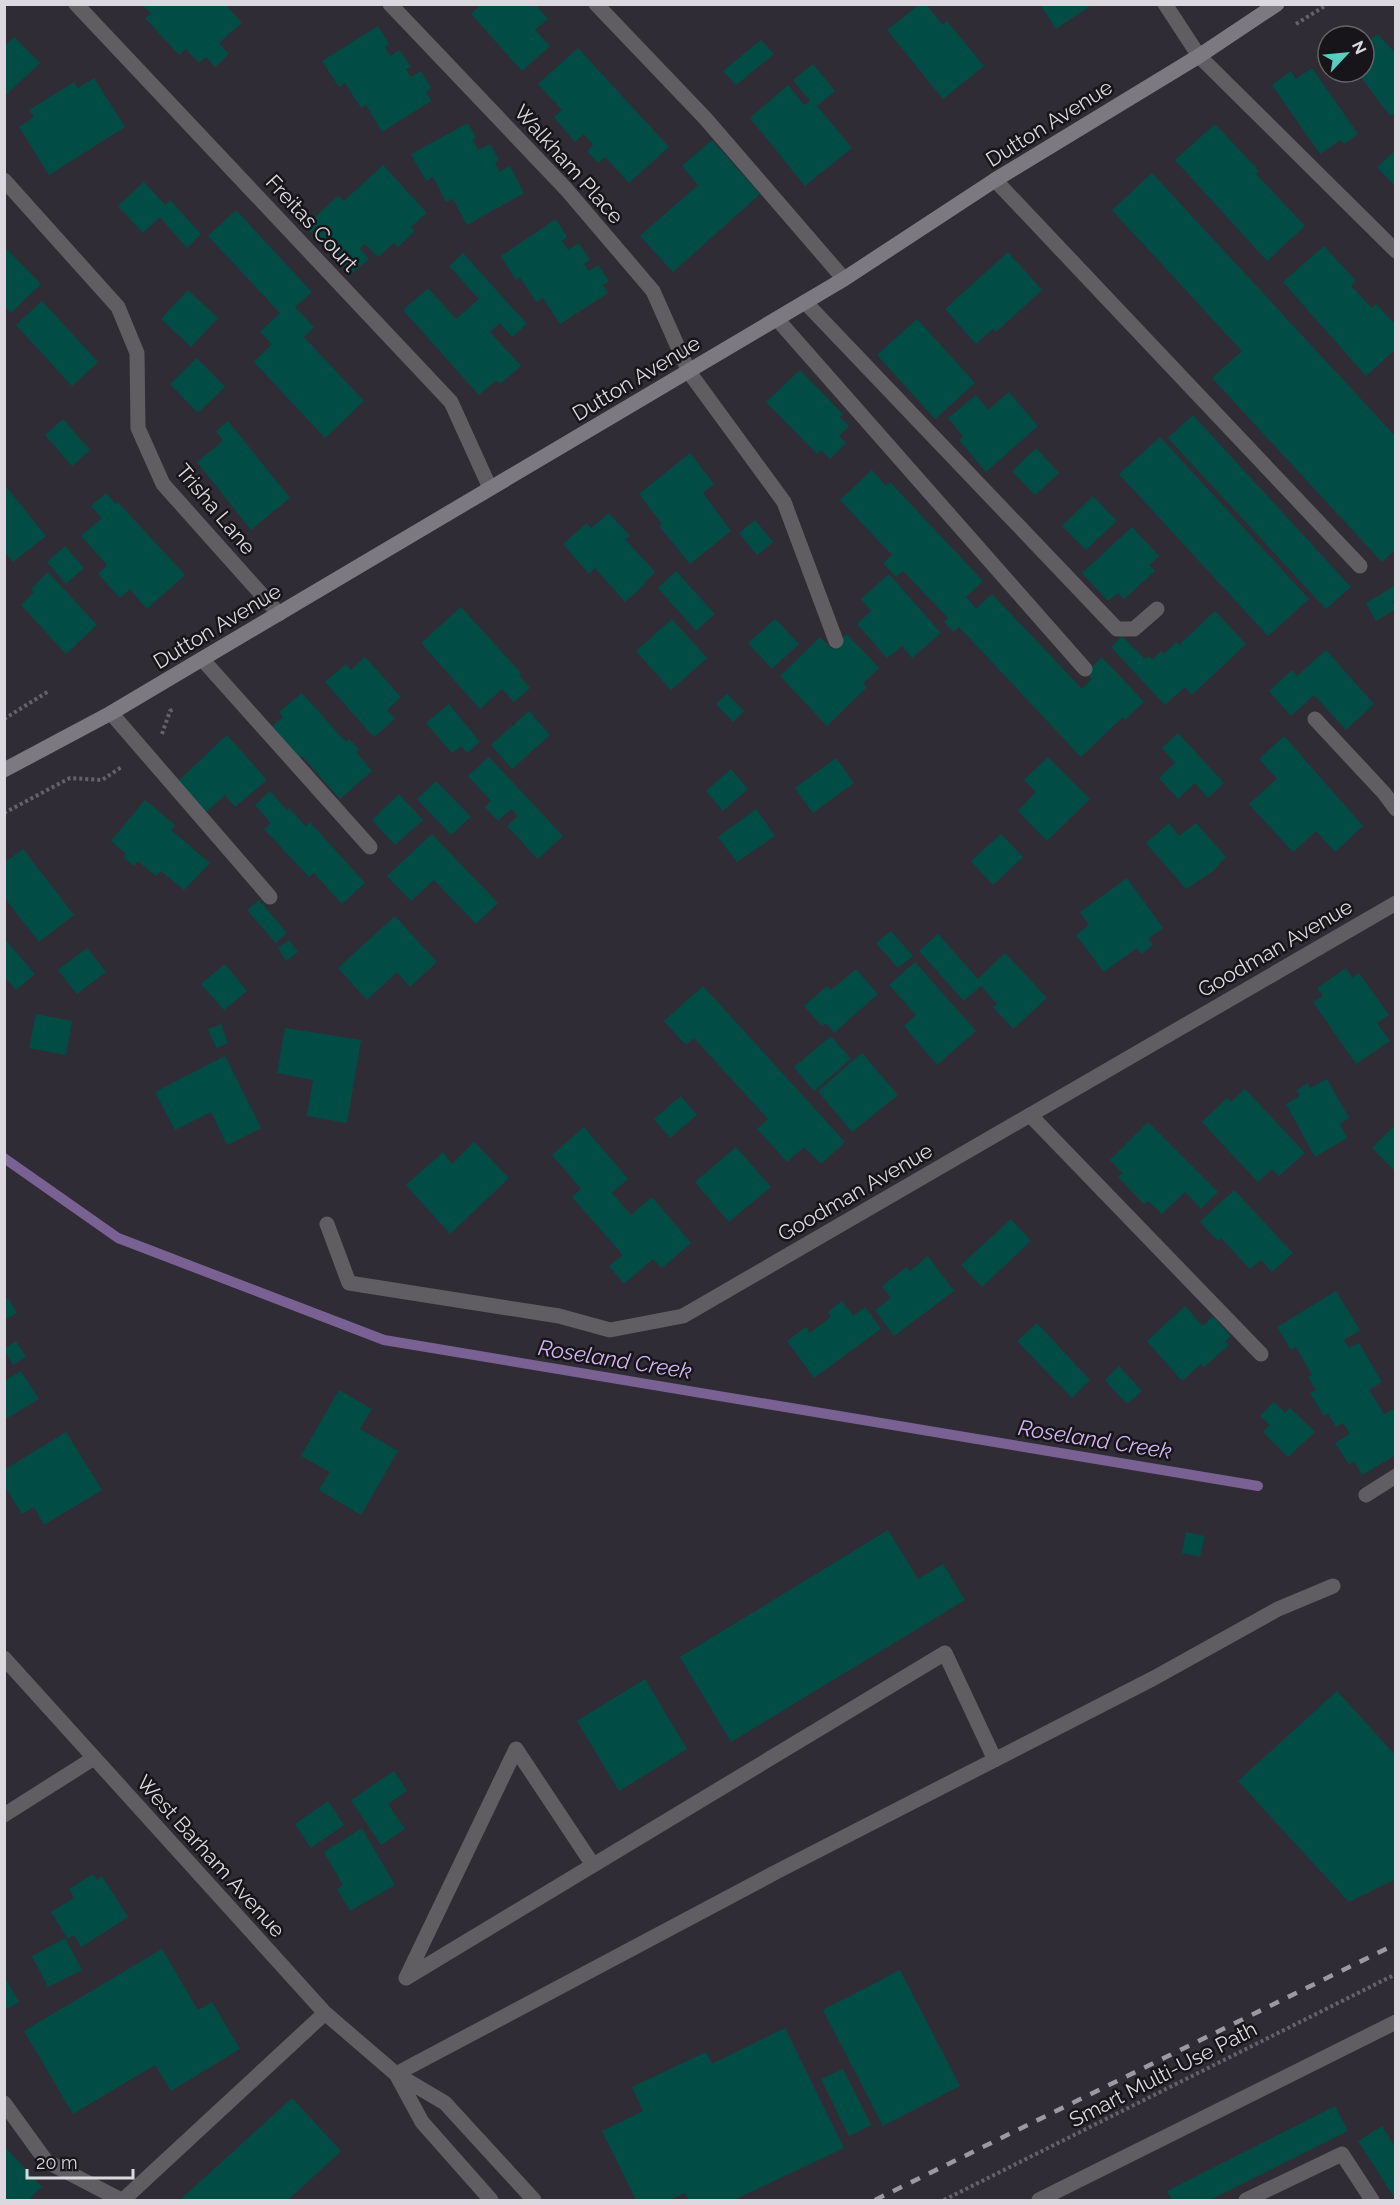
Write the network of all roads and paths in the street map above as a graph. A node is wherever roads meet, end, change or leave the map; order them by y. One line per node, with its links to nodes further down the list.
1 (76, 4): 14 (street, Freitas Court)
2 (390, 4): 13 (street, Walkham Place)
3 (596, 4): 10 (street)
4 (1164, 4): 6 (street)
5 (1277, 4): 6 (main road, Dutton Avenue)
6 (1199, 56): 8 (main road, Dutton Avenue); 9 (street)
7 (4, 180): 17 (street, Trisha Lane)
8 (995, 180): 10 (main road, Dutton Avenue); 15 (street)
9 (1395, 251)
10 (844, 279): 11 (main road, Dutton Avenue)
11 (805, 302): 12 (main road, Dutton Avenue); 16 (street)
12 (777, 319): 13 (main road, Dutton Avenue); 20 (street)
13 (689, 372): 14 (main road, Dutton Avenue); 18 (street, Walkham Place)
14 (490, 488): 17 (main road, Dutton Avenue)
15 (1360, 566)
16 (1157, 609)
17 (279, 614): 19 (main road, Dutton Avenue)
18 (836, 641)
19 (202, 659): 22 (main road, Dutton Avenue); 27 (street)
20 (1085, 669)
21 (49, 692): 23 (path)
22 (111, 713): 25 (main road, Dutton Avenue); 28 (street)
23 (4, 718)
24 (1315, 719): 26 (street)
25 (4, 770)
26 (1395, 808)
27 (370, 847)
28 (270, 897)
29 (1395, 903): 30 (street, Goodman Avenue)
30 (1030, 1114): 31 (street, Goodman Avenue); 32 (street)
31 (327, 1224)
32 (1261, 1354)
33 (1395, 1476): 34 (street)
34 (1366, 1495)
35 (1333, 1586): 38 (street)
36 (4, 1658): 37 (street, West Barham Avenue)
37 (94, 1758): 39 (street); 42 (street, West Barham Avenue)
38 (995, 1760): 40 (street); 44 (street)
39 (4, 1815)
40 (593, 1865): 40 (street)
41 (1395, 1974): 49 (path, Smart Multi-Use Path)
42 (325, 2013): 44 (street, West Barham Avenue); 46 (street)
43 (1395, 2022): 50 (street)
44 (396, 2074): 47 (street, West Barham Avenue); 48 (street, West Barham Avenue)
45 (4, 2103): 46 (street)
46 (122, 2200)
47 (490, 2200)
48 (534, 2200)
49 (944, 2200)
50 (1039, 2200)
51 (1246, 2200): 52 (street)
52 (1372, 2200)

